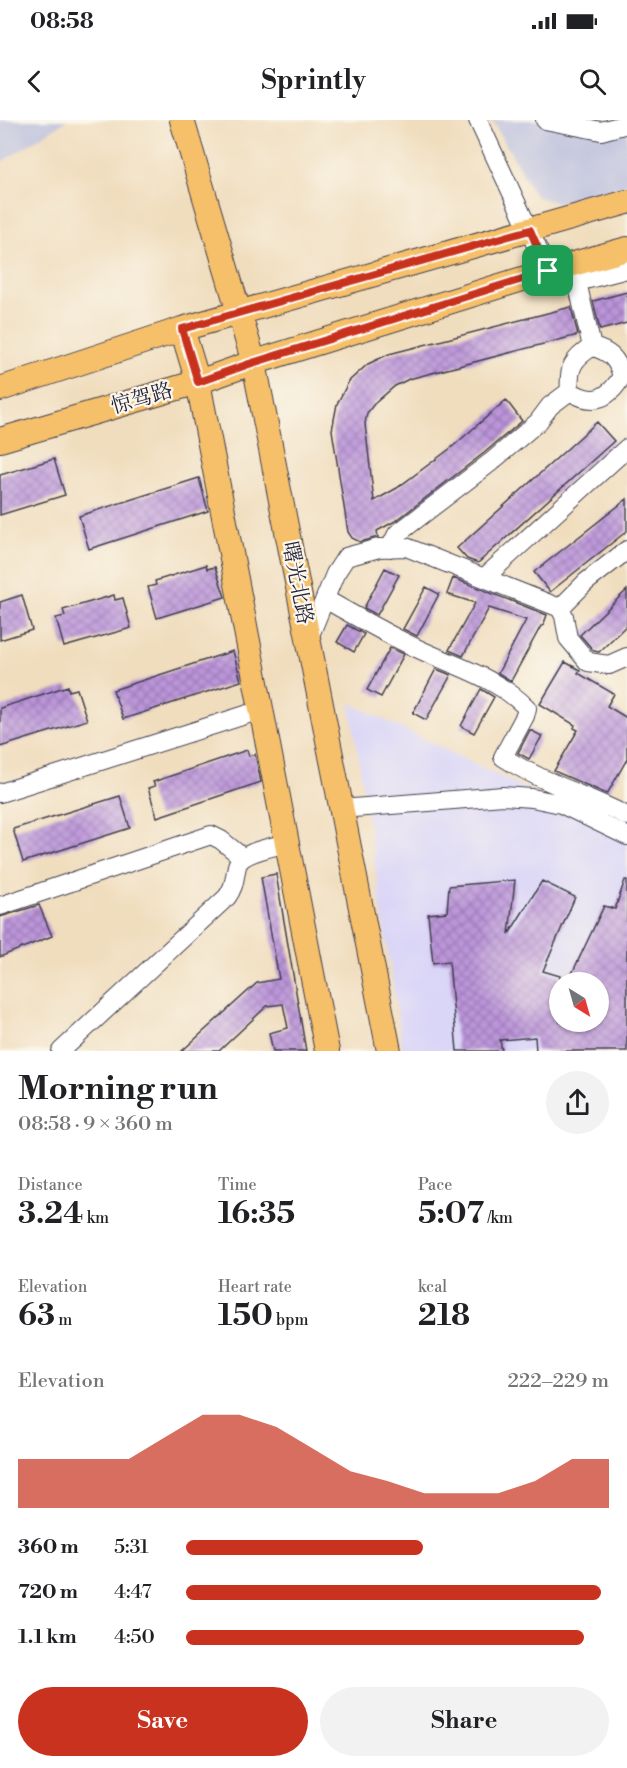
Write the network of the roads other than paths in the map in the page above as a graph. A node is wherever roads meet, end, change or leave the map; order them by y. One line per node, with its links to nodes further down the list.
1 (182, 120): 11 (main road, 曙光北路)
2 (478, 120): 6 (street)
3 (544, 120): 4 (street)
4 (627, 124)
5 (627, 202): 6 (main road)
6 (530, 230): 9 (street); 11 (main road)
7 (627, 249): 9 (main road, 惊驾路)
8 (627, 269): 10 (street)
9 (548, 271): 10 (street); 14 (main road, 惊驾路)
10 (577, 282): 13 (street)
11 (240, 313): 12 (main road); 14 (main road, 曙光北路)
12 (182, 329): 16 (main road); 17 (main road)
13 (592, 347): 15 (street); 18 (street)
14 (254, 363): 16 (main road, 惊驾路); 26 (main road, 曙光北路)
15 (624, 377): 18 (street)
16 (198, 382): 19 (main road, 惊驾路); 28 (main road)
17 (0, 389)
18 (570, 391): 21 (street)
19 (0, 440)
20 (627, 448): 23 (street)
21 (390, 548): 23 (street); 24 (street)
22 (627, 550): 25 (street)
23 (484, 578): 25 (street)
24 (325, 599): 26 (street); 31 (street)
25 (560, 608): 27 (street)
26 (308, 640): 30 (main road, 曙光北路)
27 (627, 657)
28 (261, 710): 29 (street); 33 (main road)
29 (0, 793)
30 (341, 809): 32 (street); 38 (main road, 曙光北路)
31 (627, 816)
32 (627, 836)
33 (287, 843): 34 (street); 37 (main road)
34 (242, 857): 35 (street); 36 (street)
35 (0, 906)
36 (61, 1051)
37 (327, 1051)
38 (388, 1051)

